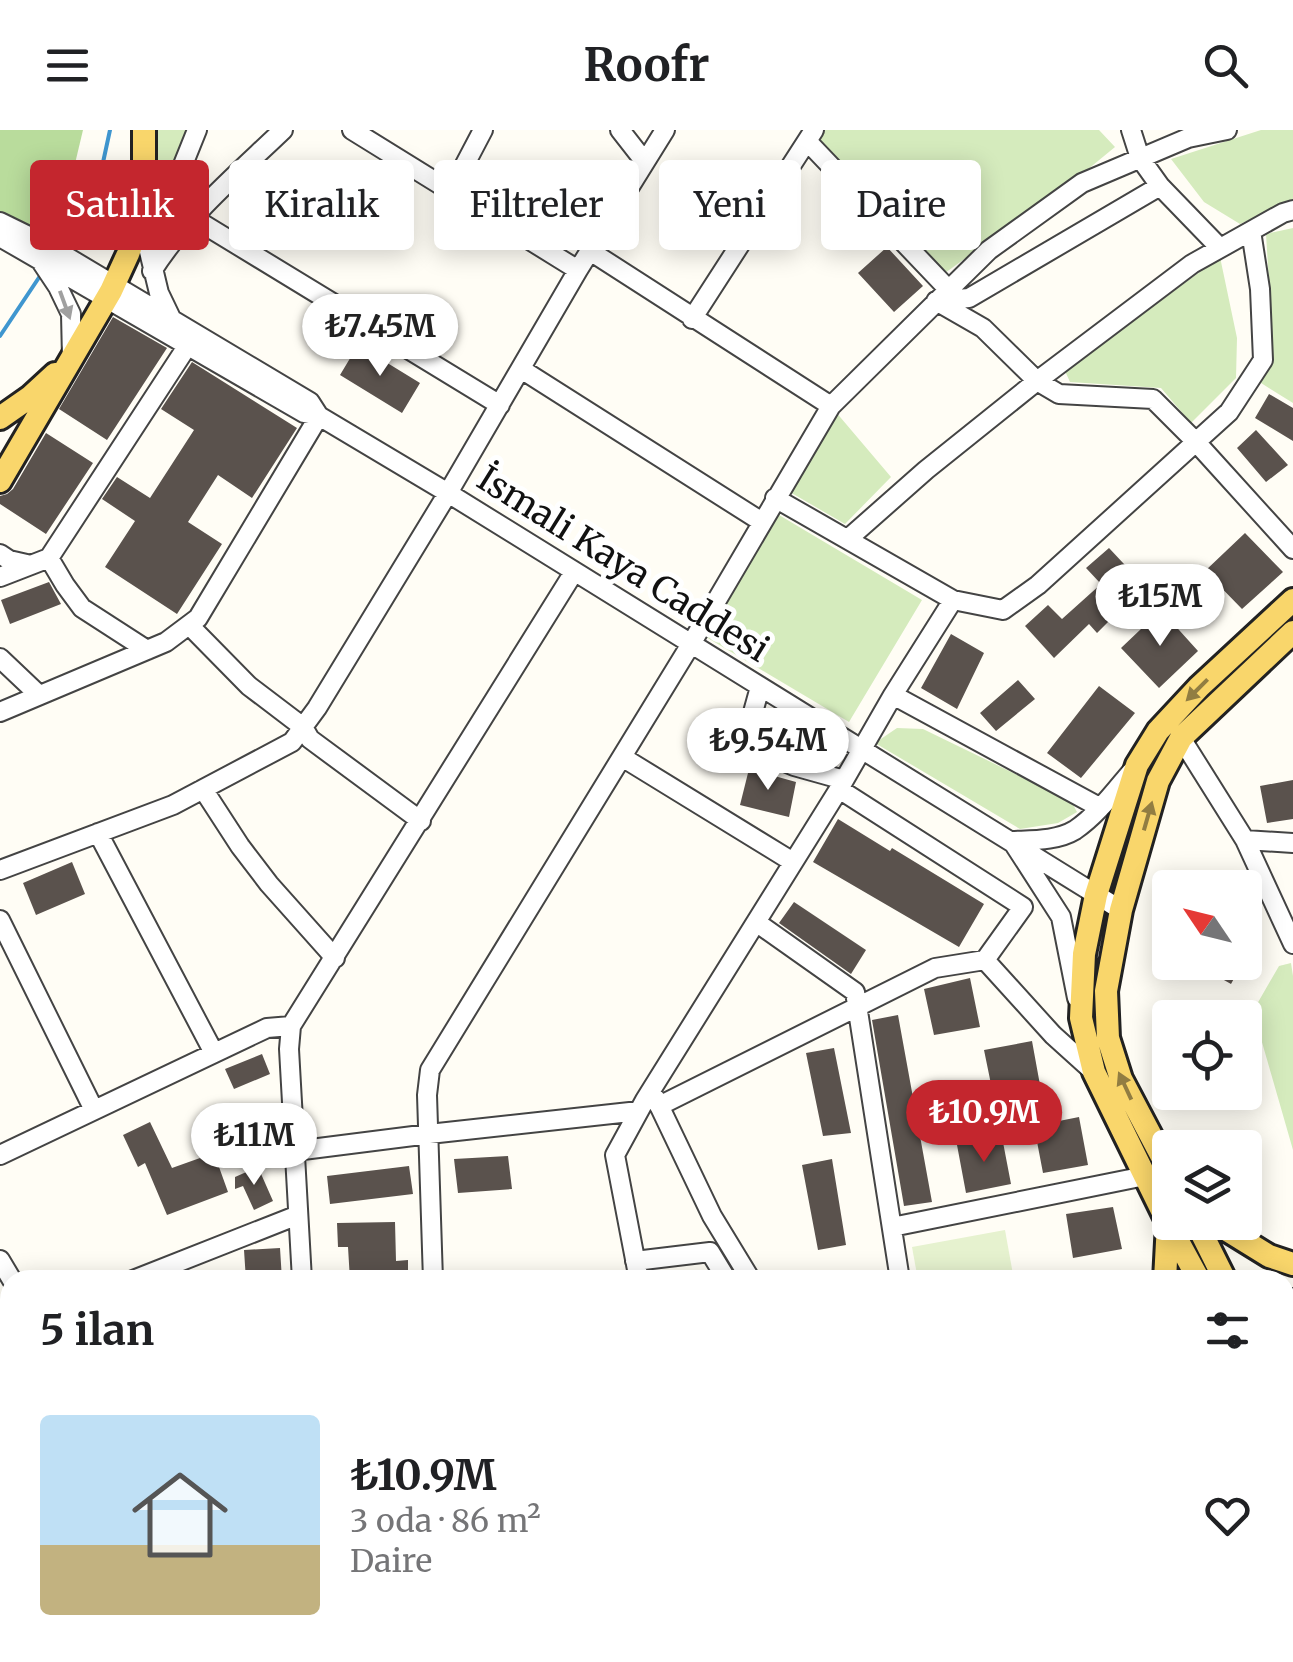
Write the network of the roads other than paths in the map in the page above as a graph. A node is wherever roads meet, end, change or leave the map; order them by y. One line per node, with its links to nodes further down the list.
1 (144, 130): 12 (main road)
2 (197, 130): 13 (street)
3 (283, 130): 18 (street)
4 (352, 130): 16 (street)
5 (483, 130): 14 (street)
6 (620, 130): 15 (street)
7 (665, 130): 15 (street)
8 (1131, 130): 11 (street)
9 (1227, 130): 11 (street)
10 (810, 136): 34 (street); 36 (street)
11 (1140, 158): 17 (street); 34 (street)
12 (144, 160)
13 (185, 160)
14 (467, 160)
15 (645, 162): 29 (street)
16 (434, 181)
17 (1160, 186): 24 (street); 34 (street)
18 (209, 201)
19 (1293, 210): 22 (street)
20 (0, 222): 33 (street, İsmali Kaya Caddesi)
21 (209, 226): 41 (street)
22 (1251, 231): 24 (street); 45 (street)
23 (0, 237): 30 (street, İsmali Kaya Caddesi)
24 (1220, 248): 40 (street)
25 (129, 250): 33 (main road)
26 (147, 250): 32 (street)
27 (166, 250): 32 (street)
28 (546, 250): 31 (street)
29 (590, 251): 31 (street); 36 (street)
30 (39, 258): 33 (street, İsmali Kaya Caddesi); 38 (street, one-way to 38)
31 (578, 270): 39 (street)
32 (152, 271): 35 (street)
33 (111, 291): 35 (street, İsmali Kaya Caddesi); 37 (street, İsmali Kaya Caddesi); 38 (main road)
34 (942, 295): 40 (street); 42 (street)
35 (172, 318): 43 (street, İsmali Kaya Caddesi)
36 (692, 319): 42 (street)
37 (188, 345): 43 (street, İsmali Kaya Caddesi); 53 (street)
38 (72, 358): 44 (main road); 46 (main road)
39 (521, 369): 41 (street); 49 (street)
40 (1037, 381): 45 (street); 50 (street)
41 (500, 405): 47 (street)
42 (831, 406): 48 (street)
43 (320, 416): 47 (street, İsmali Kaya Caddesi); 58 (street)
44 (0, 418)
45 (1196, 442): 51 (street); 56 (street)
46 (0, 481)
47 (448, 494): 54 (street, İsmali Kaya Caddesi); 67 (street)
48 (775, 498): 49 (street); 50 (street)
49 (762, 522): 60 (street)
50 (849, 538): 56 (street)
51 (1293, 549)
52 (0, 554): 53 (street)
53 (41, 561): 55 (street); 61 (street)
54 (574, 572): 60 (street, İsmali Kaya Caddesi); 75 (street)
55 (0, 577)
56 (953, 600): 64 (street)
57 (1293, 600): 71 (main road, one-way to 71)
58 (189, 625): 61 (street); 67 (street)
59 (1293, 632): 68 (main road)
60 (691, 644): 63 (street, İsmali Kaya Caddesi); 70 (street)
61 (147, 650): 65 (street)
62 (0, 658): 65 (street)
63 (760, 687): 69 (street, İsmali Kaya Caddesi); 72 (street)
64 (892, 694): 69 (street); 74 (street)
65 (39, 696): 66 (street)
66 (0, 712)
67 (303, 727): 73 (street); 75 (street)
68 (1181, 738): 77 (street); 83 (main road, one-way to 68)
69 (862, 750): 72 (street); 78 (street, İsmali Kaya Caddesi)
70 (622, 757): 80 (street); 97 (street)
71 (1136, 765): 74 (street); 82 (main road)
72 (841, 785): 80 (street); 88 (street)
73 (203, 789): 76 (street); 87 (street)
74 (1099, 808): 78 (street)
75 (420, 820): 87 (street)
76 (98, 833): 81 (street); 92 (street)
77 (1245, 840): 79 (street); 86 (street)
78 (1012, 841): 82 (street, İsmali Kaya Caddesi); 90 (street)
79 (1293, 843)
80 (793, 862): 85 (street)
81 (0, 870)
82 (1096, 895): 83 (street, İsmali Kaya Caddesi); 90 (main road)
83 (1120, 910): 98 (main road, one-way to 83)
84 (0, 920): 95 (street)
85 (756, 922): 89 (street); 94 (street)
86 (1293, 944)
87 (334, 958): 91 (street)
88 (985, 960): 89 (street); 93 (street)
89 (856, 1007): 94 (street); 104 (street)
90 (1081, 1018): 93 (main road)
91 (291, 1026): 92 (street); 99 (street)
92 (214, 1053): 95 (street)
93 (1094, 1072): 101 (main road)
94 (655, 1098): 96 (street); 115 (street)
95 (94, 1110): 100 (street)
96 (639, 1111): 97 (street); 113 (street)
97 (428, 1134): 99 (street); 112 (street)
98 (1152, 1138)
99 (295, 1151): 103 (street)
100 (0, 1155)
101 (1145, 1176): 102 (main road); 104 (street)
102 (1152, 1190)
103 (298, 1215): 110 (street); 111 (street)
104 (892, 1227): 116 (street)
105 (1167, 1240): 117 (main road)
106 (1177, 1240): 118 (main road)
107 (1205, 1240): 119 (main road)
108 (1243, 1240): 109 (main road)
109 (1293, 1264)
110 (159, 1270)
111 (301, 1270)
112 (433, 1270)
113 (637, 1270): 114 (street)
114 (721, 1270)
115 (745, 1270)
116 (898, 1270)
117 (1166, 1270)
118 (1194, 1270)
119 (1220, 1270)

